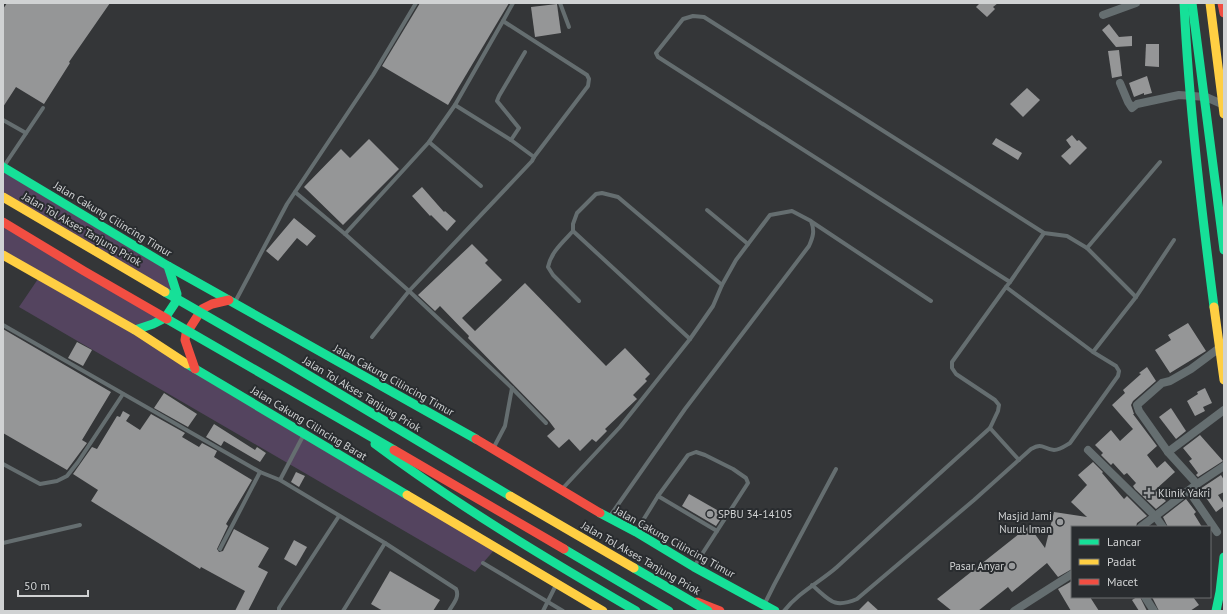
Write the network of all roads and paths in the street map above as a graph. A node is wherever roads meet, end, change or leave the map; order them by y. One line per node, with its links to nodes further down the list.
1 (416, 3): 27 (lane)
2 (512, 3): 11 (lane)
3 (560, 3): 12 (lane)
4 (1136, 3): 10 (street)
5 (1184, 3): 56 (highway, bridge)
6 (1192, 3): 38 (highway, bridge)
7 (1210, 3): 18 (highway, bridge)
8 (1222, 3): 9 (highway)
9 (1224, 13)
10 (1103, 15)
11 (504, 21): 15 (lane); 23 (lane)
12 (569, 27)
13 (525, 52): 21 (lane)
14 (1120, 83): 16 (street)
15 (455, 105): 21 (lane); 22 (lane)
16 (1224, 105)
17 (43, 108): 20 (lane)
18 (1224, 114)
19 (3, 120): 20 (lane)
20 (26, 133): 25 (lane)
21 (511, 140): 23 (lane)
22 (429, 142): 26 (lane); 34 (lane)
23 (534, 157): 44 (lane)
24 (1160, 162): 37 (lane)
25 (3, 167): 40 (highway, Jalan Cakung Cilincing Timur)
26 (481, 186)
27 (295, 192): 34 (lane); 48 (lane)
28 (3, 197): 95 (highway, Jalan Tol Akses Tanjung Priok, bridge)
29 (707, 210): 36 (lane)
30 (811, 221): 36 (lane); 47 (lane); 79 (lane)
31 (3, 222): 60 (highway, bridge)
32 (573, 231): 42 (lane); 46 (lane); 52 (lane)
33 (1044, 233): 37 (lane); 41 (lane); 41 (lane)
34 (345, 234): 44 (lane)
35 (1174, 240): 45 (lane)
36 (748, 244): 42 (lane)
37 (1087, 248): 45 (lane)
38 (1224, 250)
39 (3, 255): 50 (highway, Jalan Cakung Cilincing Barat)
40 (168, 266): 48 (highway, Jalan Cakung Cilincing Timur); 50 (highway)
41 (1010, 282): 43 (lane)
42 (722, 285): 52 (lane)
43 (1006, 287): 54 (lane); 62 (lane)
44 (409, 291): 51 (lane); 57 (lane)
45 (1136, 297): 54 (lane)
46 (579, 301)
47 (931, 301)
48 (232, 302): 55 (highway); 64 (highway, Jalan Cakung Cilincing Timur)
49 (3, 325): 58 (lane)
50 (135, 330): 55 (highway, Jalan Cakung Cilincing Barat)
51 (372, 337)
52 (690, 338): 74 (lane)
53 (1223, 347): 66 (street)
54 (1093, 352): 67 (lane)
55 (195, 369): 63 (highway, Jalan Cakung Cilincing Barat)
56 (1224, 380)
57 (512, 388): 61 (lane); 64 (lane)
58 (123, 394): 68 (lane); 71 (lane)
59 (1224, 410): 66 (street)
60 (347, 422): 105 (highway, bridge); 106 (highway, bridge)
61 (546, 423)
62 (990, 428): 67 (lane); 94 (lane)
63 (304, 434): 72 (lane); 93 (highway, Jalan Cakung Cilincing Barat)
64 (493, 450): 74 (highway, Jalan Cakung Cilincing Timur)
65 (1088, 450): 78 (street)
66 (1168, 452): 73 (street)
67 (1019, 460): 94 (lane)
68 (3, 464)
69 (1224, 466): 73 (street)
70 (836, 469): 98 (lane)
71 (260, 472): 72 (lane); 88 (lane)
72 (280, 480): 77 (lane)
73 (1197, 484): 75 (street)
74 (561, 490): 79 (highway, Jalan Cakung Cilincing Timur)
75 (1189, 491): 78 (street); 85 (street)
76 (658, 496): 83 (lane); 83 (lane); 84 (lane)
77 (339, 516): 86 (lane); 99 (lane)
78 (1155, 516): 81 (street); 82 (street)
79 (608, 518): 84 (highway, Jalan Cakung Cilincing Timur)
80 (80, 525): 87 (lane)
81 (1141, 526)
82 (1162, 526)
83 (717, 531): 91 (lane)
84 (636, 532): 91 (highway, Jalan Cakung Cilincing Timur)
85 (1217, 532)
86 (385, 542): 100 (lane); 101 (lane)
87 (3, 543)
88 (220, 549)
89 (1224, 557): 113 (highway)
90 (483, 563): 97 (lane)
91 (694, 567): 98 (highway, Jalan Cakung Cilincing Timur)
92 (1071, 575): 111 (street)
93 (556, 584): 97 (lane); 104 (highway, Jalan Cakung Cilincing Barat)
94 (812, 585): 110 (lane)
95 (678, 594): 107 (highway, Jalan Tol Akses Tanjung Priok, bridge); 108 (highway, bridge)
96 (1146, 598): 112 (street)
97 (548, 601): 102 (lane); 103 (lane)
98 (764, 605): 109 (highway, Jalan Cakung Cilincing Timur)
99 (279, 611)
100 (344, 611)
101 (449, 611)
102 (543, 611)
103 (563, 611)
104 (602, 611)
105 (636, 611)
106 (669, 611)
107 (708, 611)
108 (720, 611)
109 (775, 611)
110 (784, 611)
111 (1014, 611)
112 (1154, 611)
113 (1216, 611)

